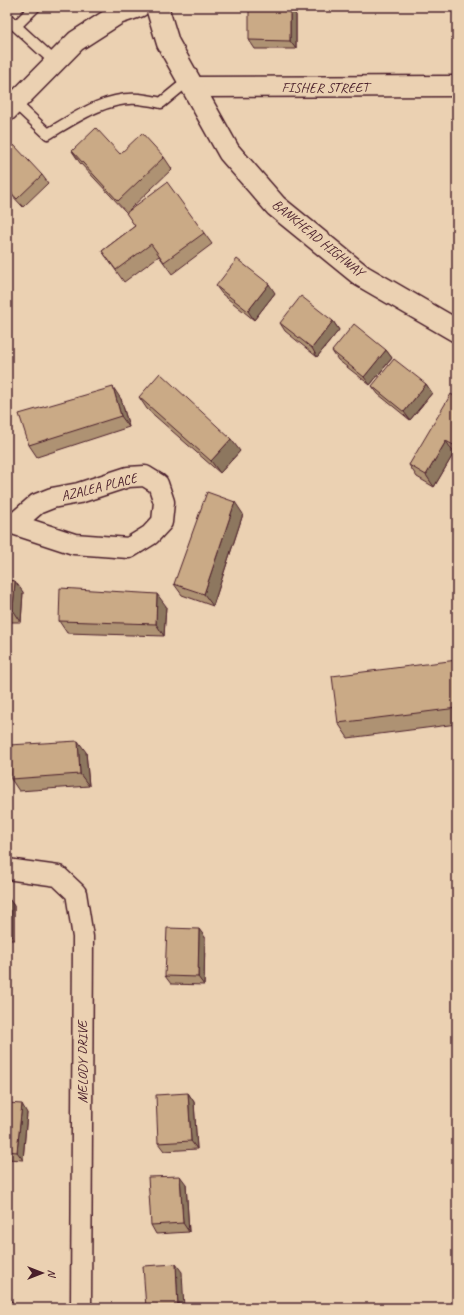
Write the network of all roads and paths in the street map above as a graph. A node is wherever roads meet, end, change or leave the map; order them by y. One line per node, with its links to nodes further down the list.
1 (36, 7): 5 (lane)
2 (139, 7): 6 (street)
3 (158, 7): 7 (main road, BANKHEAD HIGHWAY)
4 (7, 18): 5 (lane)
5 (16, 26): 6 (lane)
6 (55, 62): 9 (street)
7 (191, 84): 8 (street, FISHER STREET); 9 (lane); 10 (main road, BANKHEAD HIGHWAY)
8 (457, 86)
9 (11, 107)
10 (457, 331)
11 (11, 523): 11 (street, AZALEA PLACE)
12 (7, 869): 13 (street, MELODY DRIVE)
13 (81, 1308)

